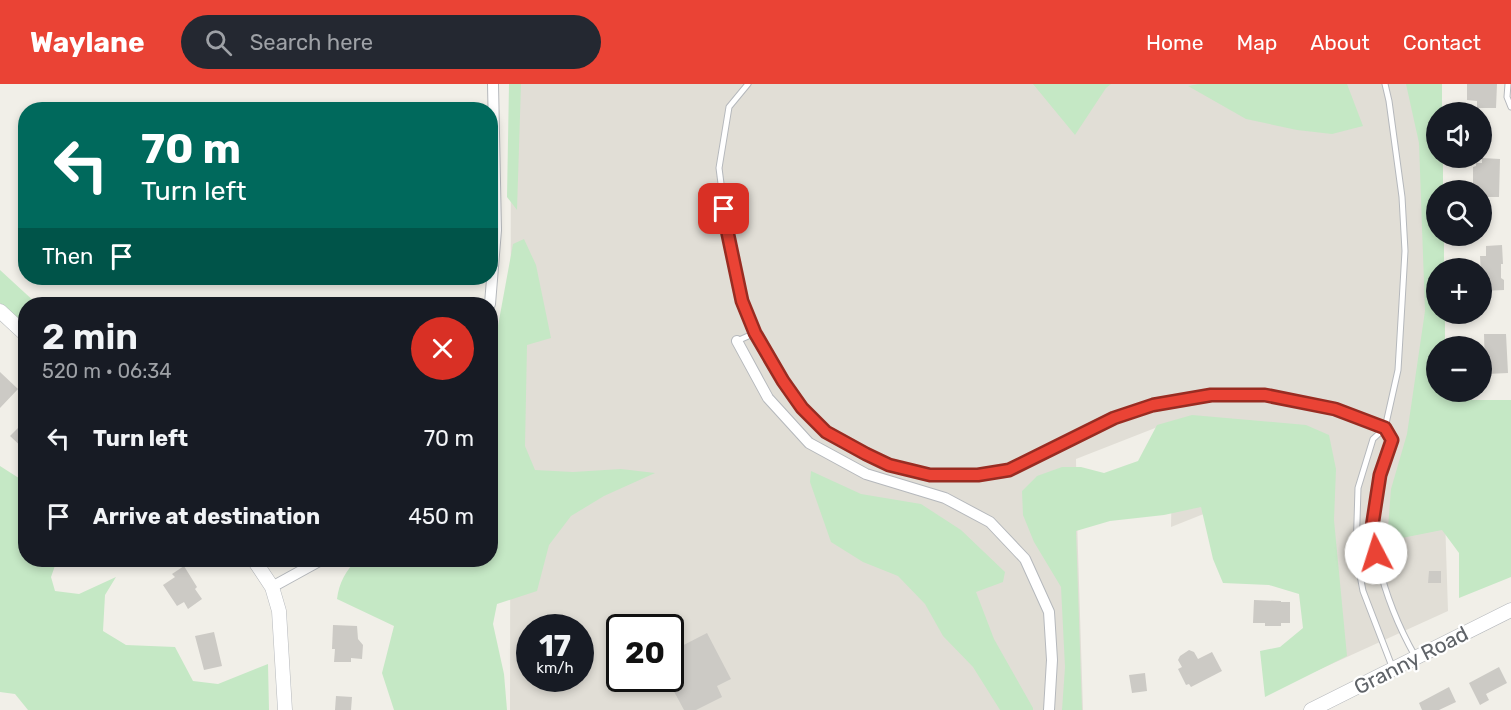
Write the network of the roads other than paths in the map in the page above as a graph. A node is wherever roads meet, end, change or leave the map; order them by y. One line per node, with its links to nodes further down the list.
1 (493, 84): 5 (street)
2 (748, 84): 9 (lane)
3 (1384, 84): 11 (lane)
4 (1508, 84): 6 (lane)
5 (493, 102)
6 (1511, 107)
7 (0, 311): 8 (street)
8 (18, 328)
9 (755, 333): 10 (lane); 11 (lane)
10 (737, 341): 19 (street)
11 (1385, 428): 16 (lane); 17 (lane)
12 (259, 567): 14 (street)
13 (308, 567): 14 (street)
14 (272, 587): 18 (street)
15 (1511, 610): 16 (street, Granny Road)
16 (1416, 658): 17 (street, Granny Road)
17 (1394, 669): 20 (street, Granny Road)
18 (285, 710)
19 (1049, 710)
20 (1311, 710)

